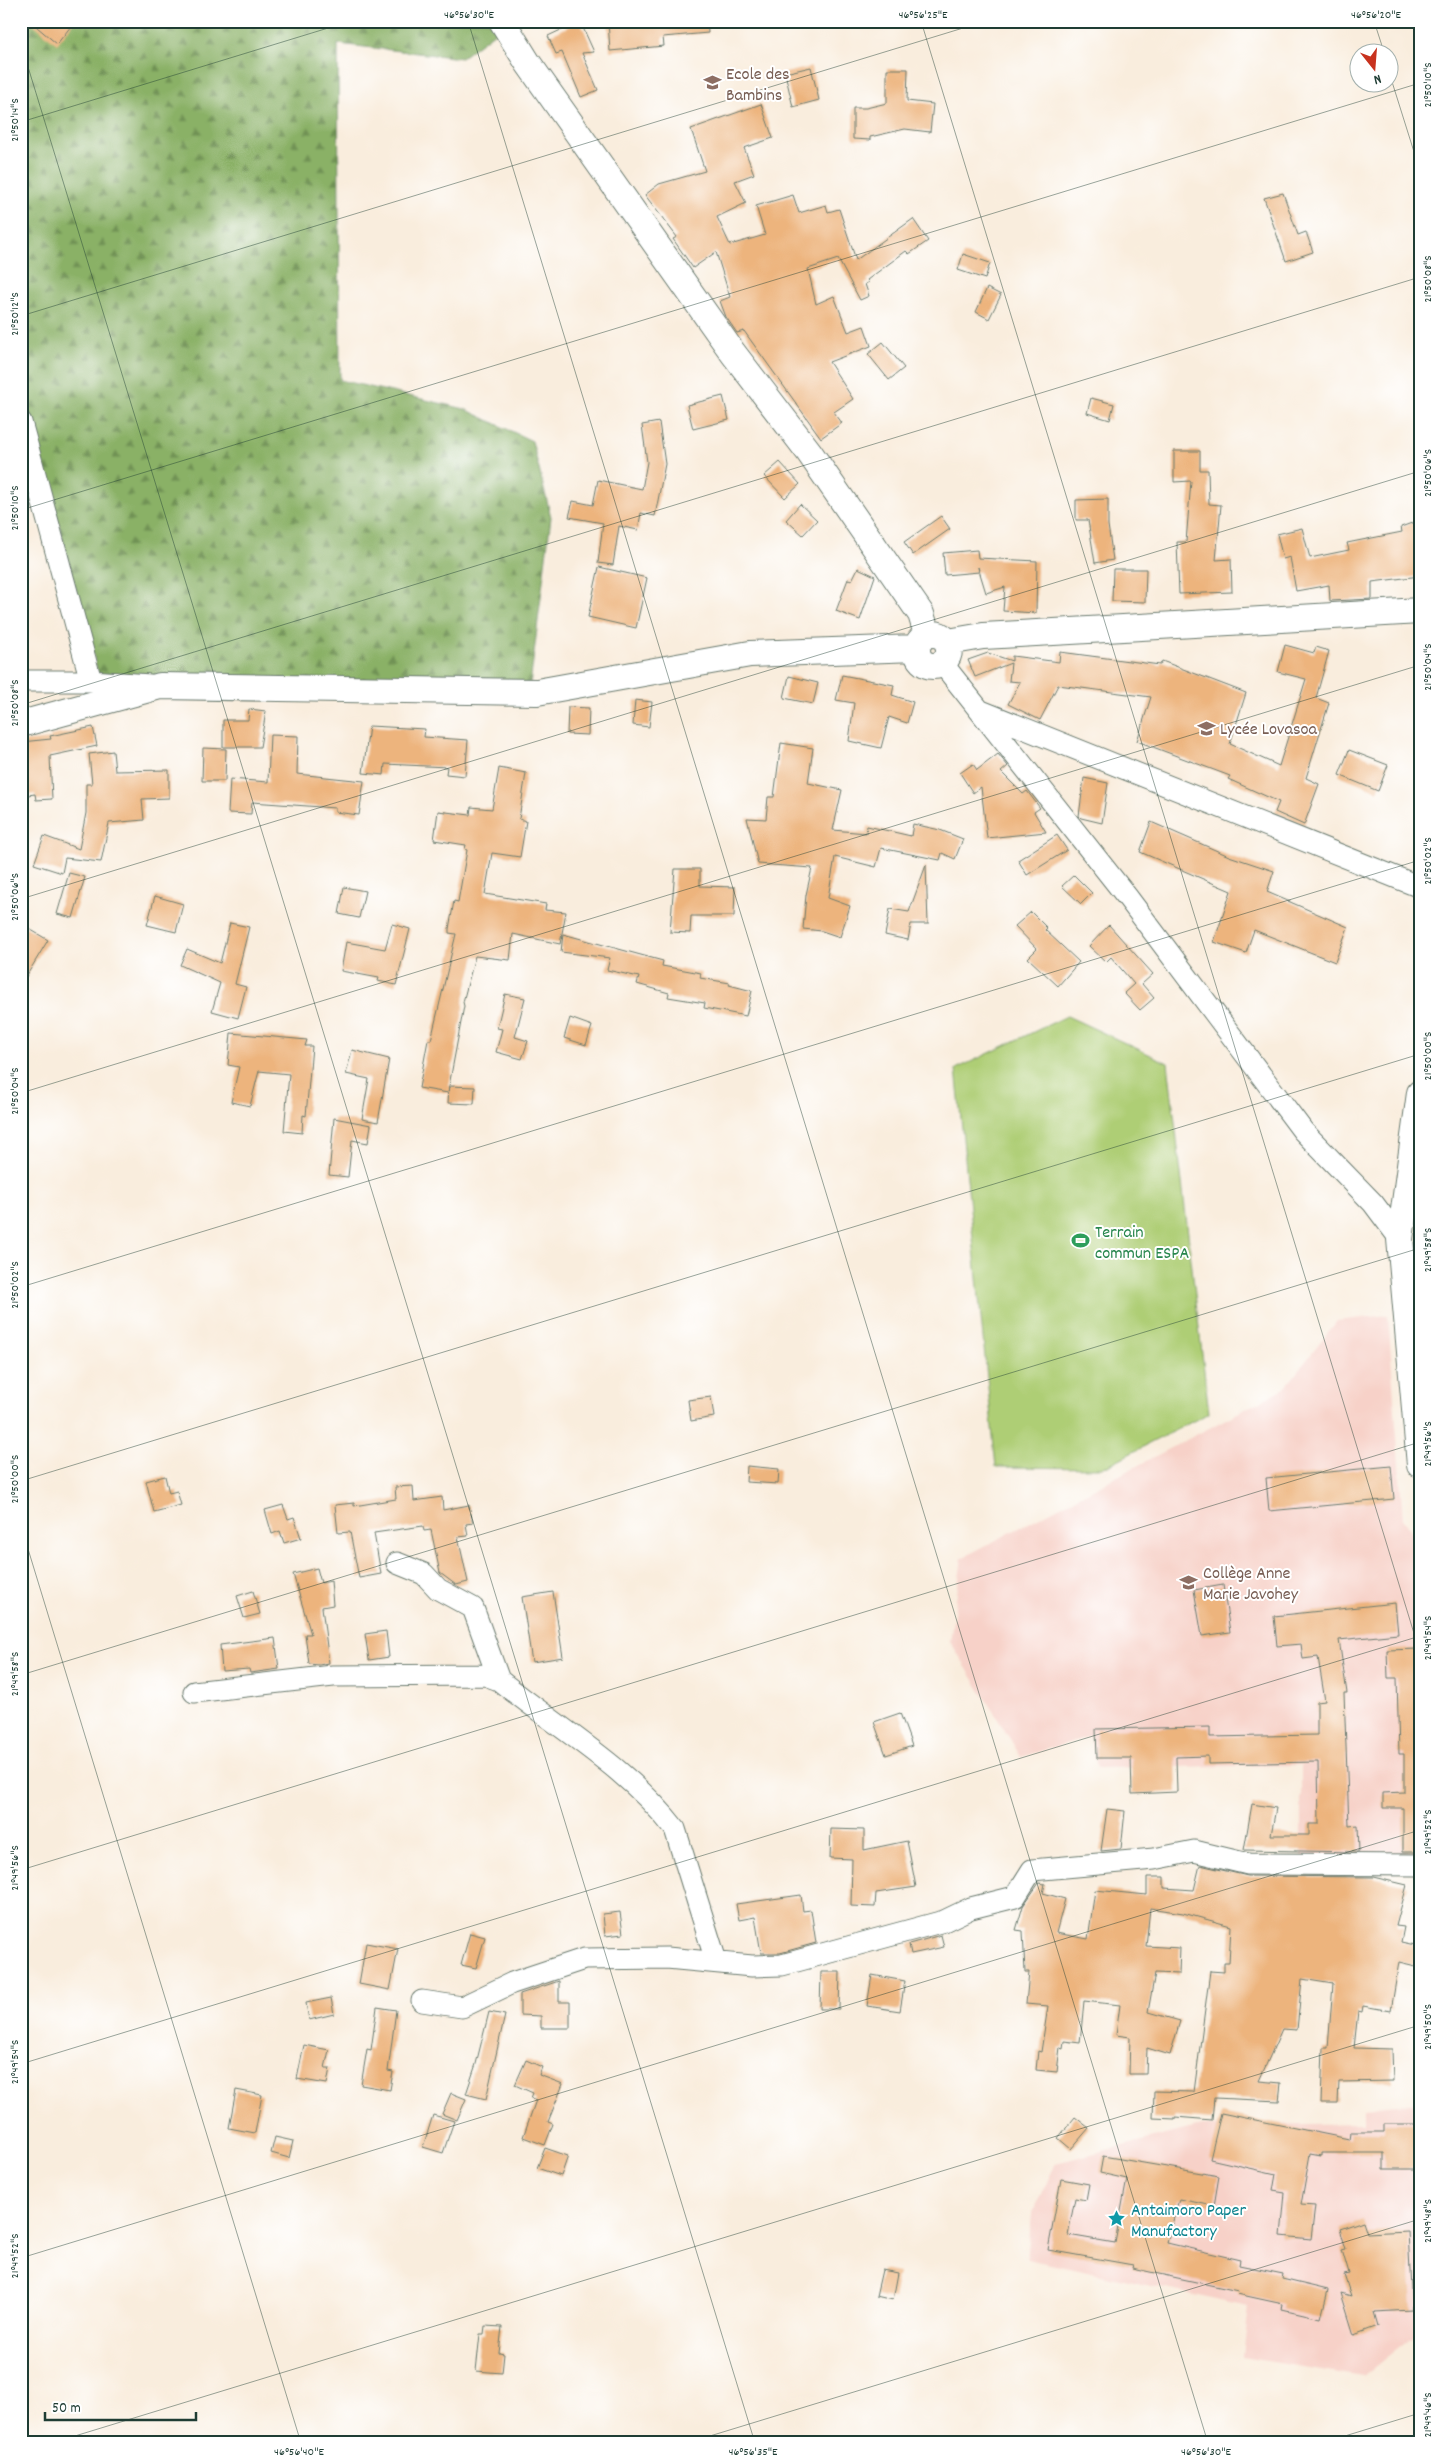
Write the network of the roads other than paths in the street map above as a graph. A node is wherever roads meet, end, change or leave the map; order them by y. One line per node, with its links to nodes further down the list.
1 (502, 21): 4 (street)
2 (21, 422): 6 (street)
3 (1420, 611): 4 (street)
4 (933, 647): 7 (street); 8 (street)
5 (21, 681): 6 (street)
6 (91, 681): 7 (street)
7 (160, 686): 9 (street)
8 (981, 711): 10 (street); 12 (street)
9 (21, 724)
10 (1420, 887)
11 (1420, 1093): 12 (street)
12 (1400, 1239): 13 (street)
13 (1420, 1465)
14 (397, 1563): 15 (street)
15 (499, 1680): 16 (street); 18 (street)
16 (194, 1692)
17 (1420, 1865): 18 (street)
18 (716, 1962): 19 (street)
19 (422, 2001)

